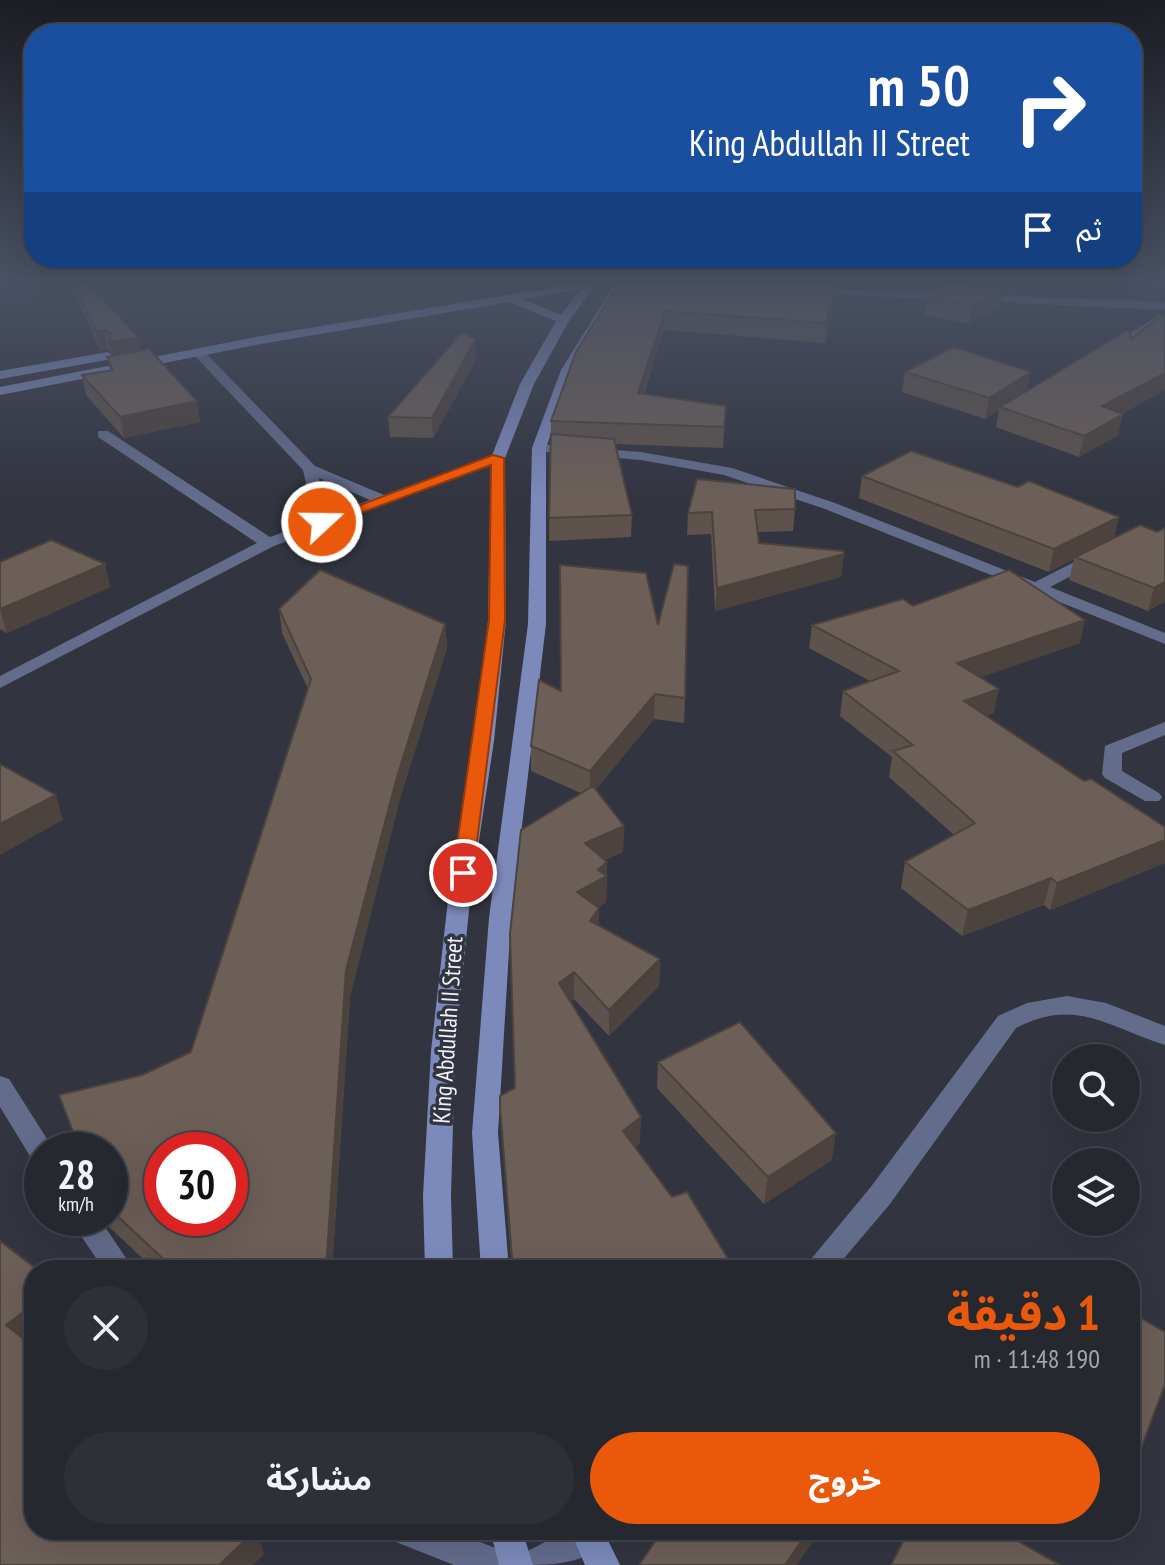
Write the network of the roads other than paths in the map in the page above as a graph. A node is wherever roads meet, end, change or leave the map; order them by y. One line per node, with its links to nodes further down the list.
1 (132, 352): 7 (main road)
2 (198, 352): 8 (main road); 12 (street)
3 (545, 352): 11 (main road, King Abdullah II Street)
4 (578, 352): 10 (main road, King Abdullah II Street)
5 (1106, 352): 6 (street)
6 (1100, 356)
7 (0, 375)
8 (0, 391)
9 (103, 434): 15 (street)
10 (539, 448): 17 (street); 28 (main road, King Abdullah II Street)
11 (498, 458): 13 (street); 27 (main road, King Abdullah II Street)
12 (310, 469): 13 (street); 14 (street)
13 (381, 499): 14 (street)
14 (322, 522): 15 (street)
15 (268, 543): 19 (street)
16 (1112, 549): 17 (street)
17 (1036, 588): 18 (street)
18 (1165, 639)
19 (0, 683)
20 (1165, 728): 21 (street)
21 (1152, 797)
22 (1165, 1036): 29 (street)
23 (0, 1086): 24 (street)
24 (29, 1132)
25 (96, 1236): 26 (street)
26 (113, 1260)
27 (439, 1260)
28 (494, 1260)
29 (825, 1260)
30 (433, 1540): 33 (street)
31 (509, 1540): 34 (main road)
32 (593, 1541): 35 (street)
33 (496, 1565)
34 (516, 1565)
35 (536, 1565)

